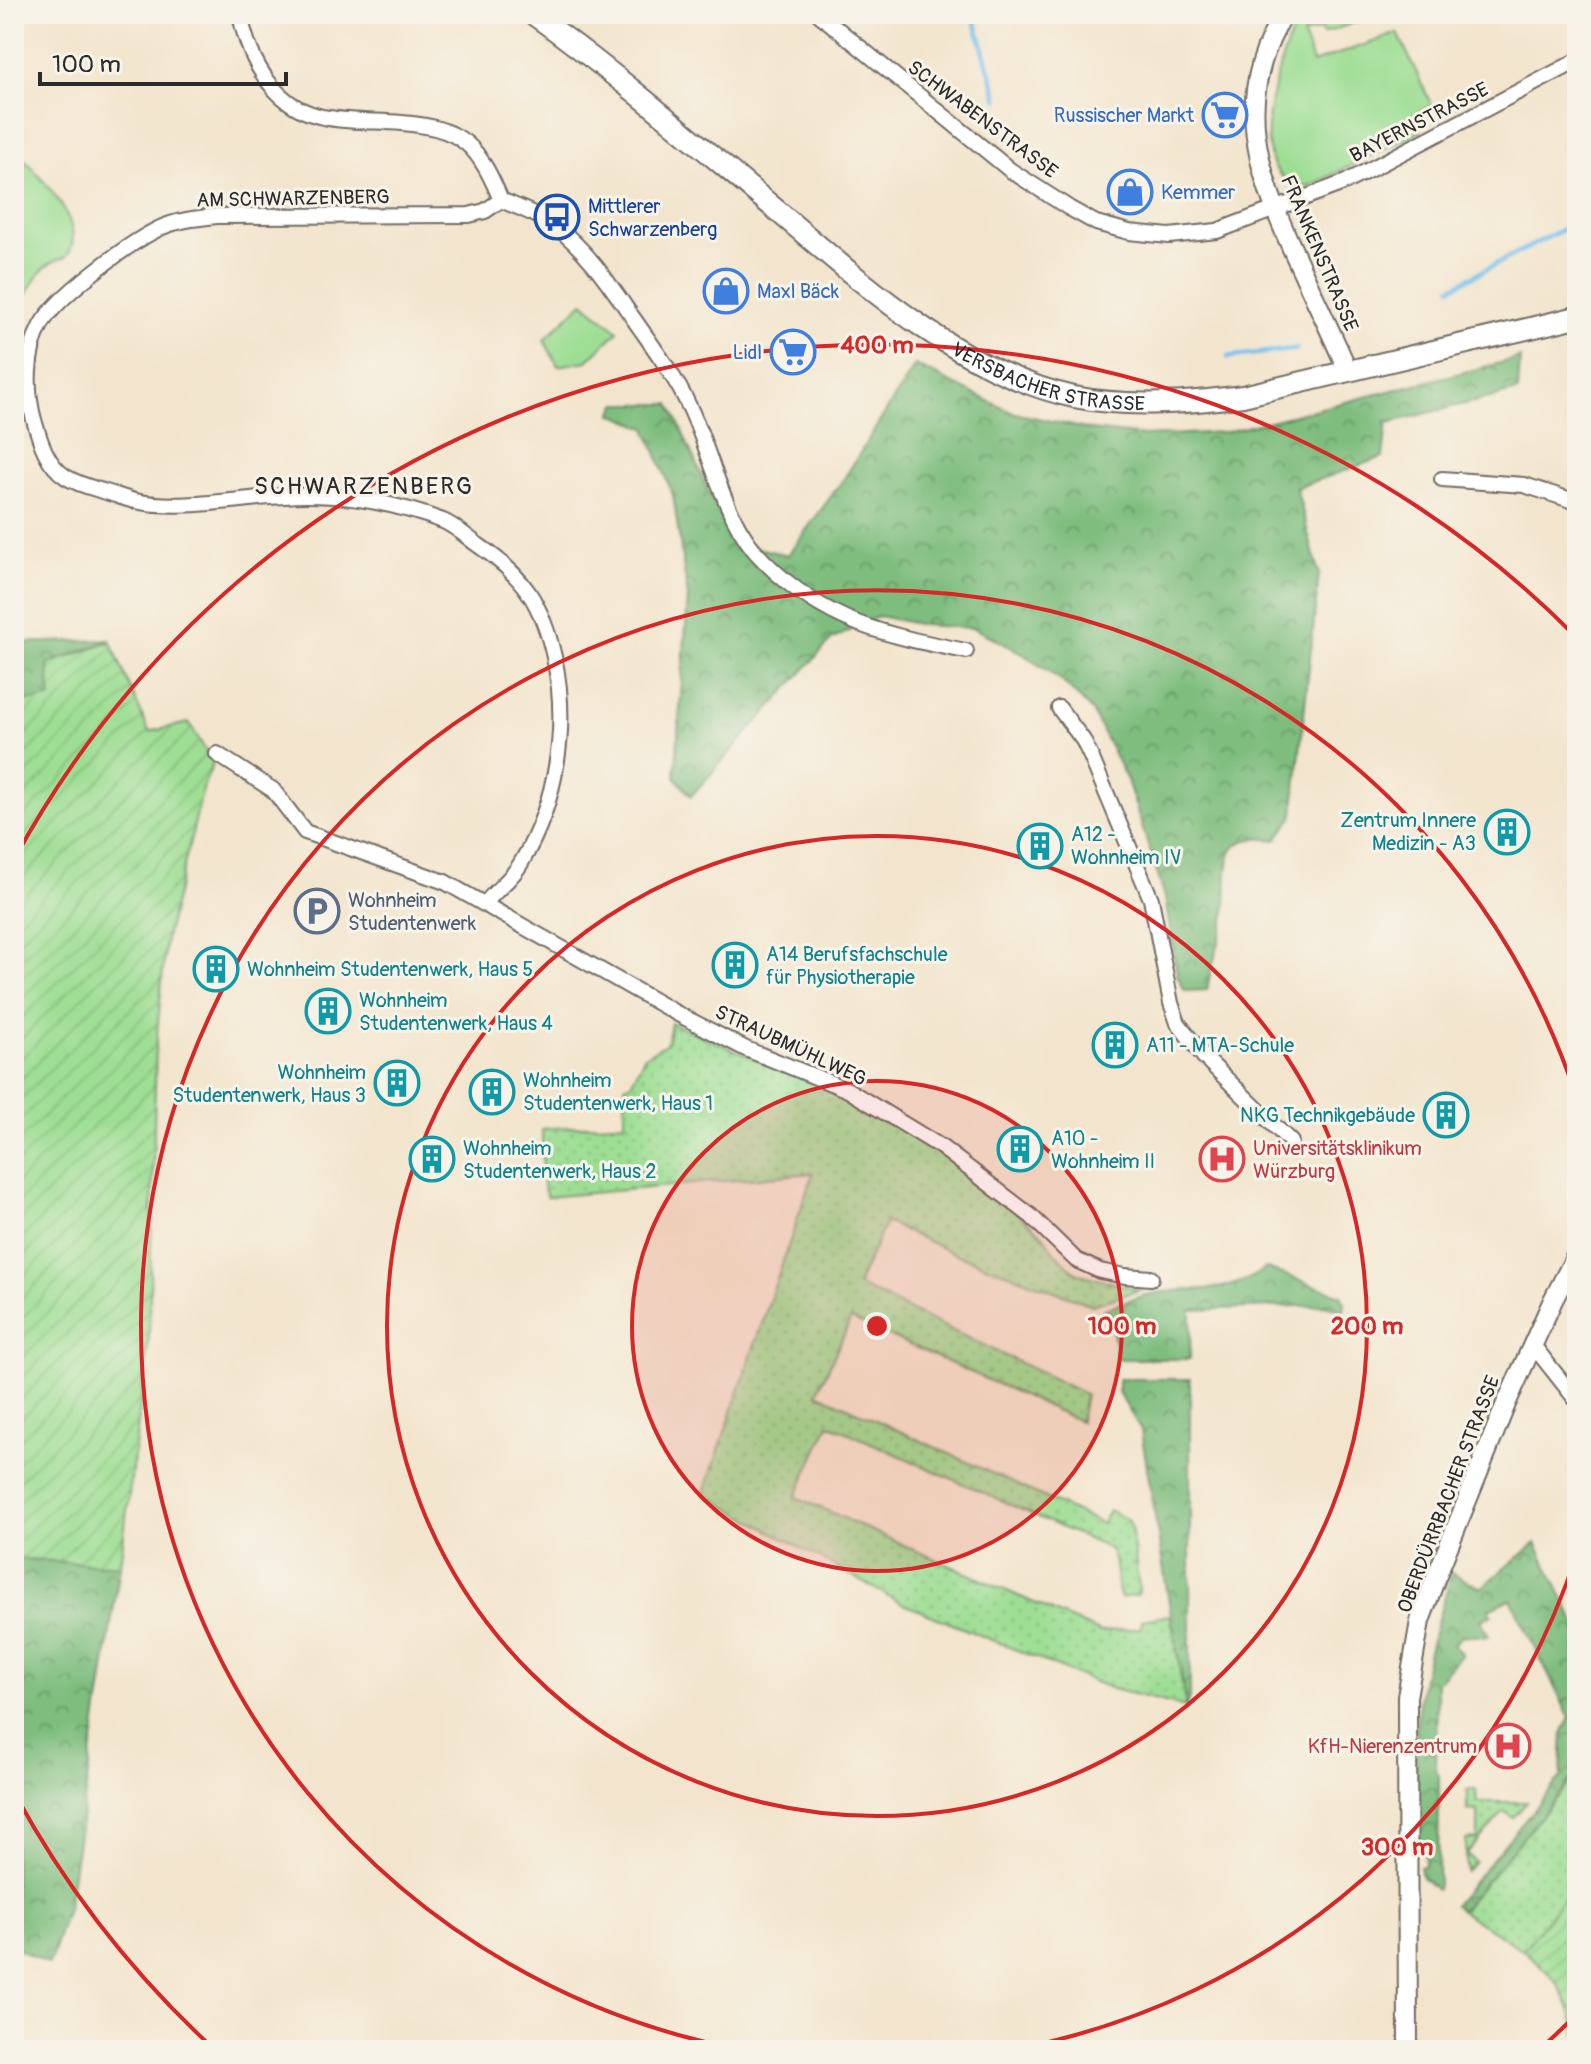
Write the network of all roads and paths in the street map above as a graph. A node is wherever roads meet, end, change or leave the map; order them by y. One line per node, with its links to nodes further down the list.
1 (240, 14): 6 (street)
2 (533, 14): 9 (main road, VERSBACHER STRASSE)
3 (819, 14): 7 (street, SCHWABENSTRASSE)
4 (1284, 14): 7 (street, FRANKENSTRASSE)
5 (1577, 61): 7 (street, BAYERNSTRASSE)
6 (501, 200): 12 (street); 15 (street, AM SCHWARZENBERG)
7 (1274, 208): 9 (street, FRANKENSTRASSE)
8 (1577, 317): 9 (main road, VERSBACHER STRASSE)
9 (1348, 371)
10 (1442, 479): 11 (street)
11 (1577, 502)
12 (966, 651)
13 (1059, 708): 16 (street)
14 (217, 754): 15 (street)
15 (485, 904): 18 (street, STRAUBMÜHLWEG)
16 (1291, 1142)
17 (1577, 1254): 19 (street, OBERDÜRRBACHER STRASSE)
18 (1151, 1278)
19 (1532, 1344): 20 (street); 21 (street, OBERDÜRRBACHER STRASSE)
20 (1577, 1401)
21 (1408, 2050)

